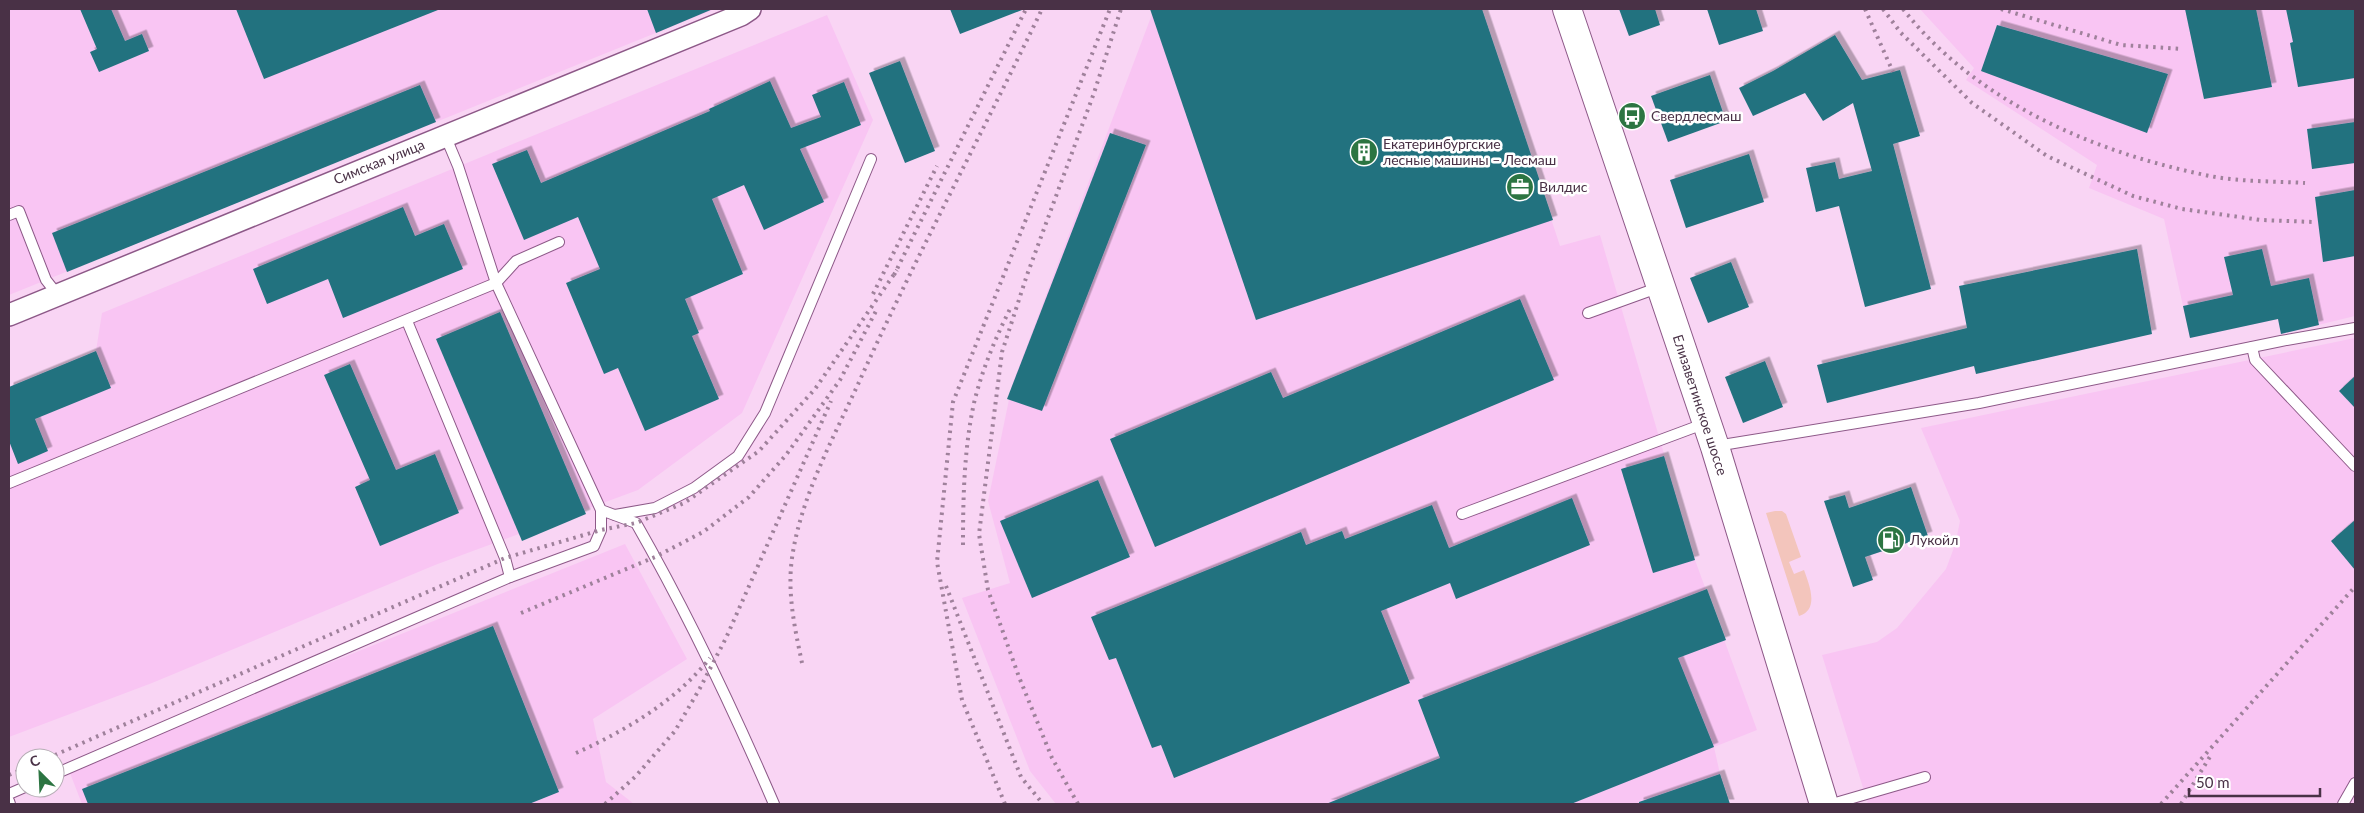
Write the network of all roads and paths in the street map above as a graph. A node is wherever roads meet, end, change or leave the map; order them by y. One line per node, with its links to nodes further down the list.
1 (750, 9): 3 (street, Симская улица)
2 (1567, 9): 8 (main road, Елизаветинское шоссе)
3 (445, 135): 7 (lane); 9 (street, Симская улица)
4 (871, 159): 20 (lane)
5 (9, 215): 9 (lane)
6 (559, 242): 7 (lane)
7 (496, 283): 12 (lane); 18 (lane)
8 (1661, 287): 10 (lane); 15 (main road, Елизаветинское шоссе)
9 (58, 294): 11 (street, Симская улица)
10 (1588, 313)
11 (9, 314)
12 (407, 321): 17 (lane); 21 (lane)
13 (2355, 328): 14 (lane)
14 (2252, 347): 15 (lane); 16 (lane)
15 (1711, 435): 19 (lane); 26 (main road, Елизаветинское шоссе)
16 (2355, 466)
17 (9, 483)
18 (601, 510): 20 (lane); 21 (lane)
19 (1462, 514)
20 (614, 515): 25 (lane)
21 (510, 577): 22 (lane)
22 (65, 770)
23 (1925, 777): 27 (lane)
24 (2355, 783): 28 (lane)
25 (774, 804)
26 (1824, 804)
27 (1832, 804)
28 (2343, 804)

